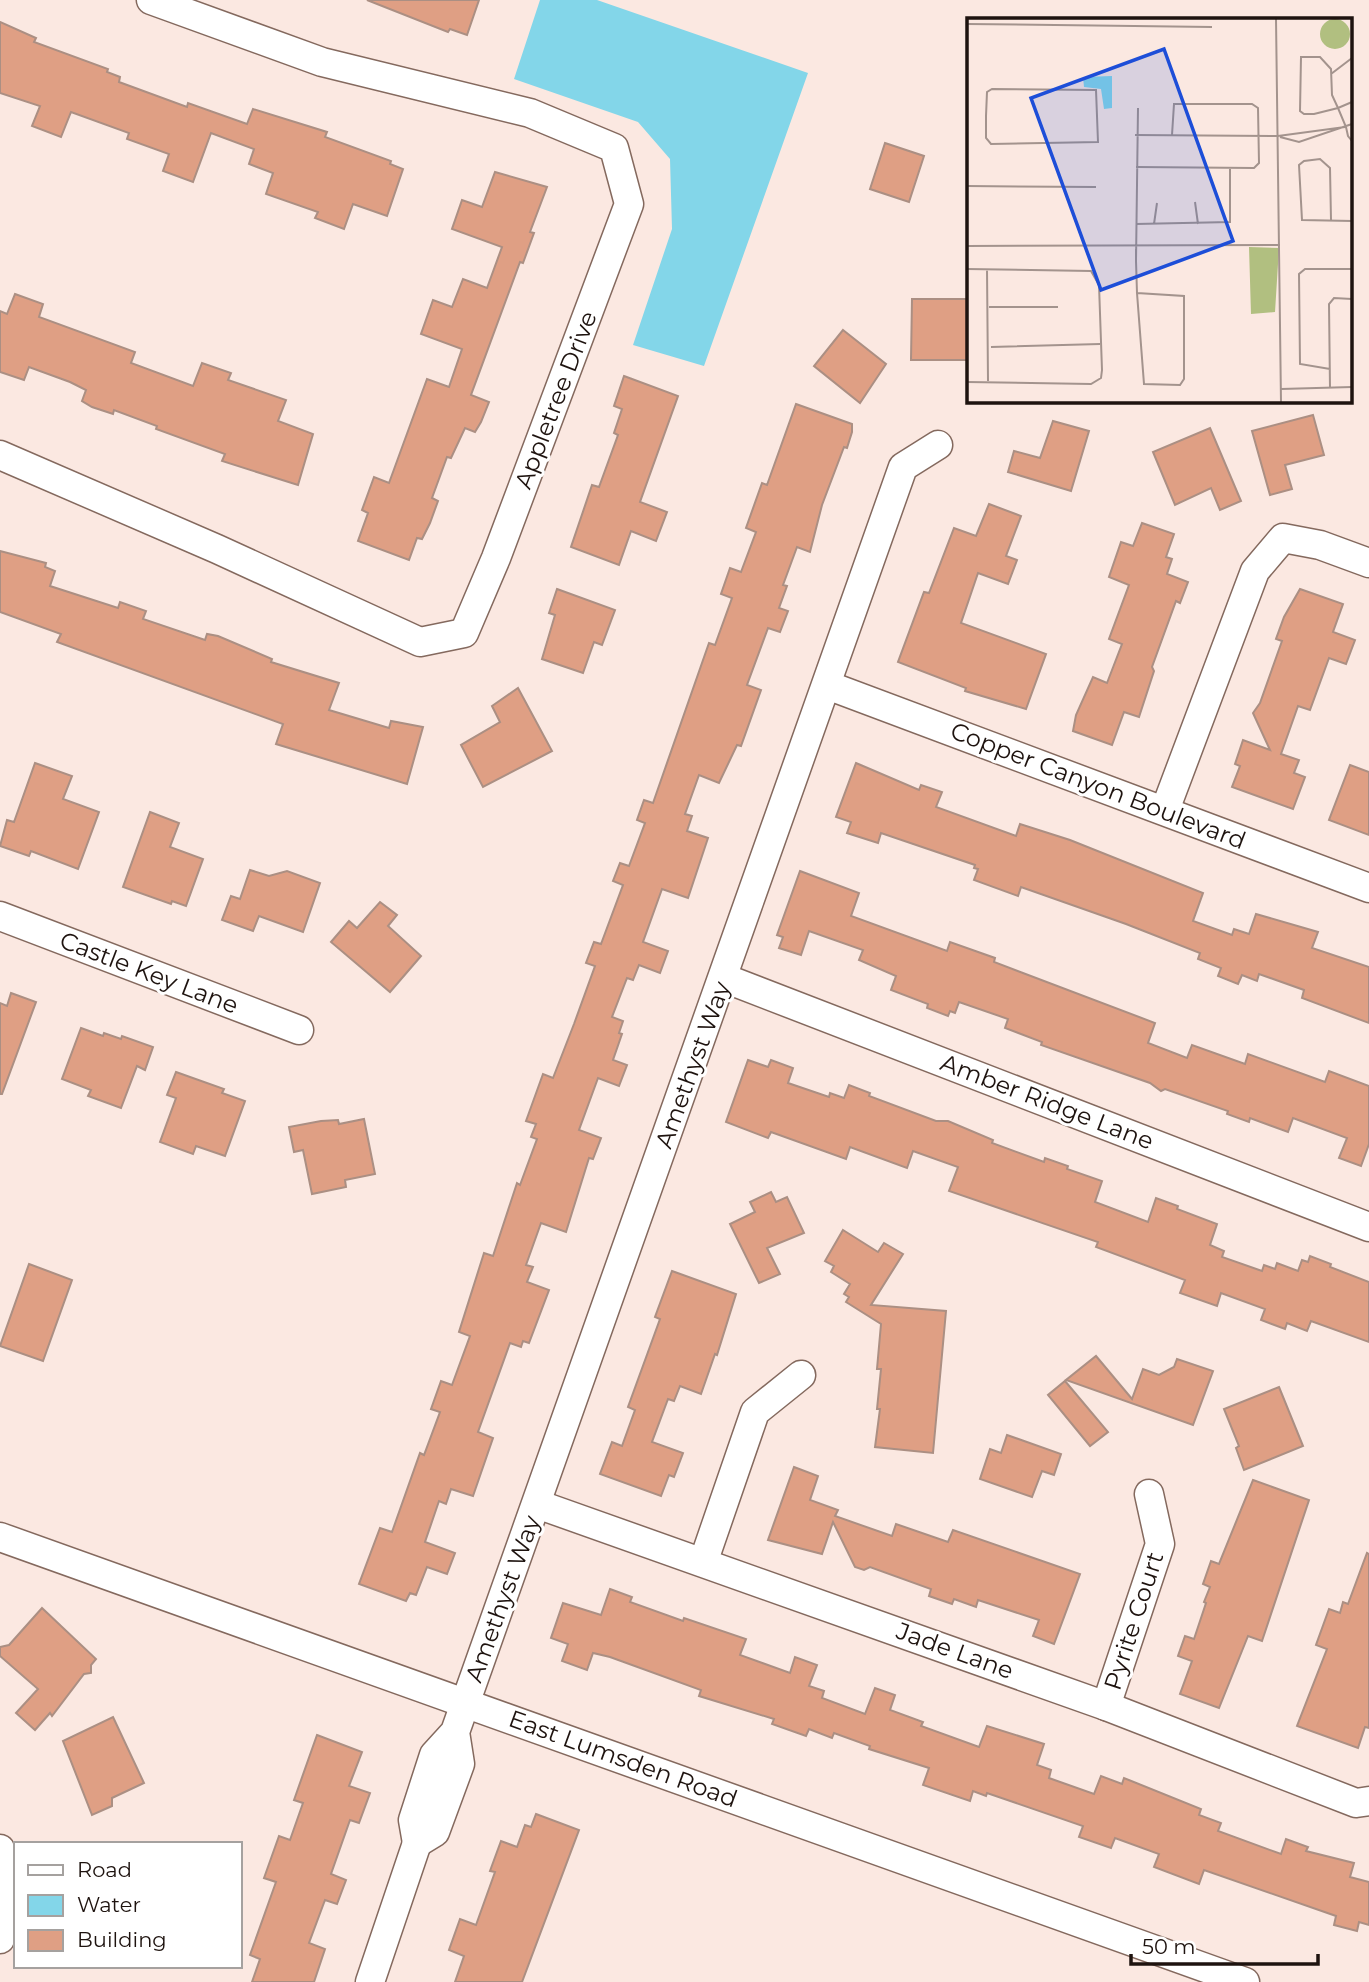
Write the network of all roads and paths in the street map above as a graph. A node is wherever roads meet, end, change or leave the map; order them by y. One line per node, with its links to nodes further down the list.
1 (151, 0): 3 (street, Appletree Drive)
2 (938, 444): 5 (street, Amethyst Way)
3 (0, 455)
4 (1369, 563): 6 (street)
5 (827, 685): 6 (street, Copper Canyon Boulevard); 9 (street, Amethyst Way)
6 (1165, 810): 7 (street, Copper Canyon Boulevard)
7 (1369, 888)
8 (0, 916): 10 (street, Castle Key Lane)
9 (724, 978): 11 (street, Amber Ridge Lane); 14 (street, Amethyst Way)
10 (299, 1030)
11 (1369, 1227)
12 (801, 1375): 16 (street)
13 (1149, 1494): 18 (street, Pyrite Court)
14 (537, 1504): 16 (street, Jade Lane); 17 (street, Amethyst Way)
15 (0, 1537): 17 (street, East Lumsden Road)
16 (704, 1560): 18 (street, Jade Lane)
17 (466, 1702): 22 (street, Amethyst Way); 23 (street, East Lumsden Road)
18 (1106, 1706): 19 (street, Jade Lane)
19 (1369, 1801)
20 (0, 1849): 21 (street)
21 (0, 1939)
22 (370, 1982)
23 (1245, 1982)

